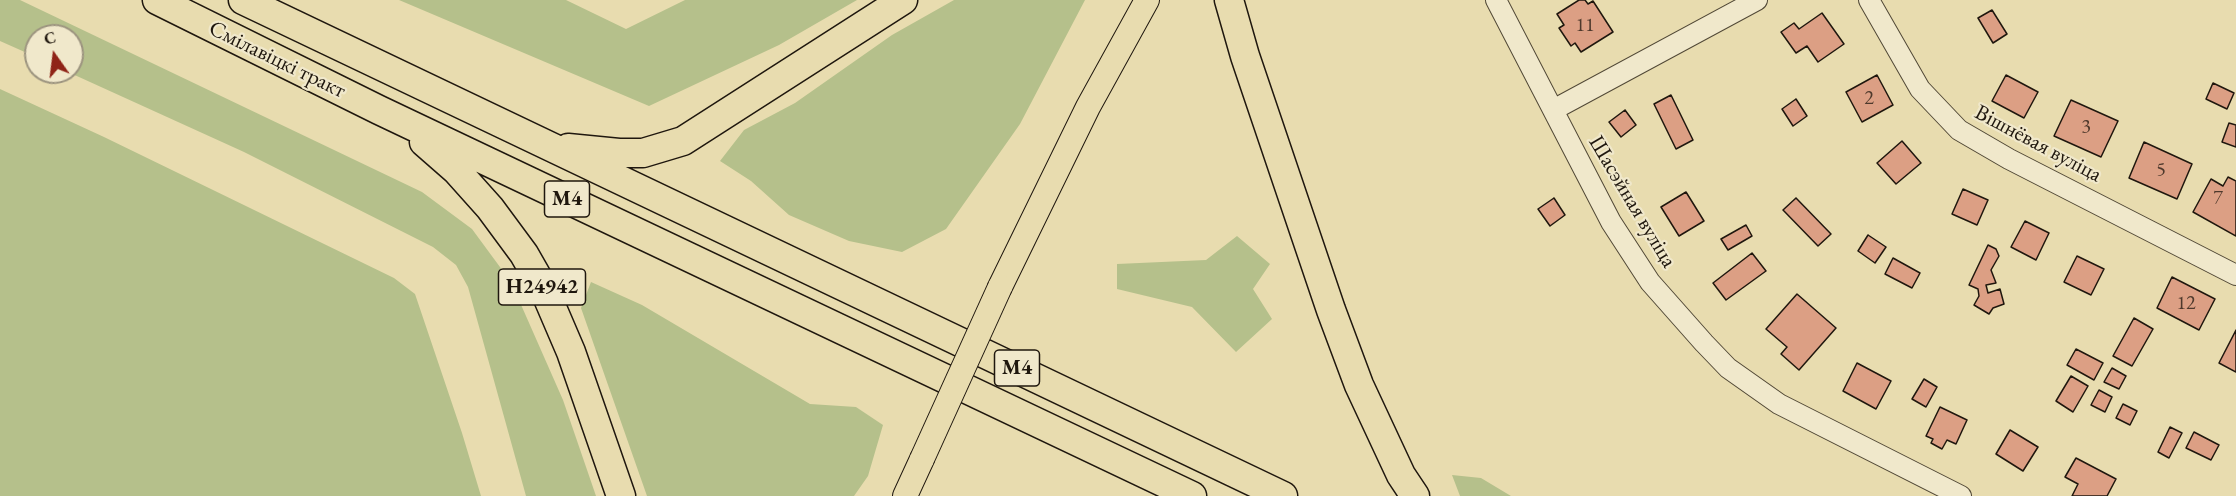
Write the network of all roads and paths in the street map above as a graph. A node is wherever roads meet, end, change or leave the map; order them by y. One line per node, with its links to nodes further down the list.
1 (157, 0): 10 (highway, Смілавіцкі тракт / М4)
2 (243, 0): 11 (highway, Смілавіцкі тракт / М4)
3 (903, 0): 11 (highway)
4 (1229, 0): 17 (highway)
5 (1496, 0): 9 (street, Шасэйная вуліца)
6 (1757, 0): 9 (street)
7 (1869, 0): 12 (street, Вішнёвая вуліца)
8 (1146, 1): 14 (main road, bridge)
9 (1552, 110): 18 (street, Шасэйная вуліца)
10 (398, 119): 13 (highway, Н24942); 15 (highway, М4)
11 (545, 146): 16 (highway, М4)
12 (2236, 274)
13 (621, 496)
14 (905, 496)
15 (1192, 496)
16 (1283, 496)
17 (1414, 496)
18 (1961, 496)

